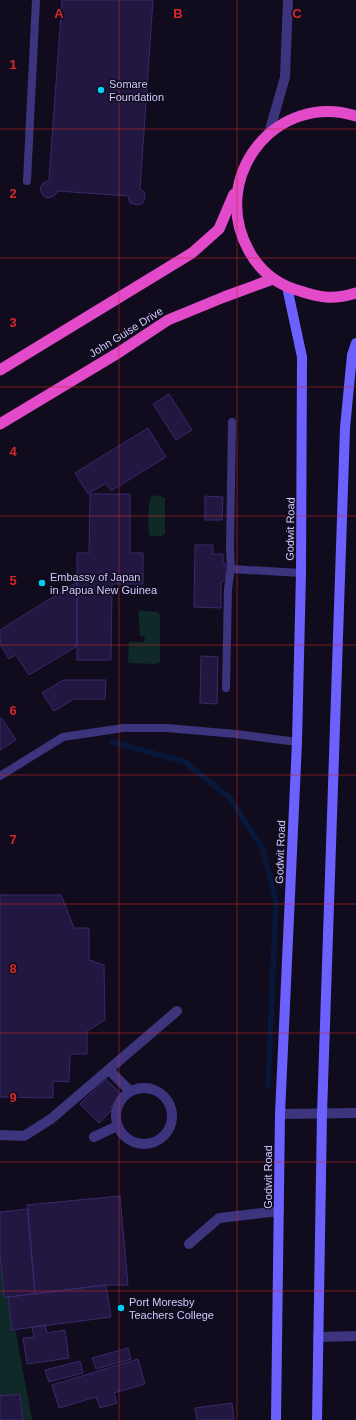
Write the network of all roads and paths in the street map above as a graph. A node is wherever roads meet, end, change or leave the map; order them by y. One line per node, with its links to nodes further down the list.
1 (36, 0): 5 (lane)
2 (288, 0): 4 (street)
3 (356, 116): 4 (highway)
4 (269, 133): 6 (highway)
5 (27, 181)
6 (237, 187): 7 (highway); 11 (highway)
7 (273, 279): 8 (highway); 13 (highway, John Guise Drive)
8 (287, 287): 9 (highway); 15 (main road, Godwit Road)
9 (356, 293)
10 (356, 342): 24 (main road)
11 (0, 370)
12 (232, 422): 14 (lane)
13 (0, 424)
14 (231, 569): 15 (lane); 16 (lane)
15 (301, 572): 17 (main road, Godwit Road)
16 (226, 688)
17 (297, 742): 18 (lane); 23 (main road, Godwit Road)
18 (0, 776)
19 (177, 1011): 20 (street)
20 (109, 1070): 21 (street); 26 (street)
21 (130, 1091): 25 (street); 25 (street)
22 (356, 1113): 24 (street)
23 (280, 1114): 24 (street); 28 (main road, Godwit Road)
24 (322, 1114): 31 (main road)
25 (117, 1126): 27 (street)
26 (0, 1136)
27 (94, 1137)
28 (279, 1211): 29 (street); 32 (main road, Godwit Road)
29 (189, 1244)
30 (356, 1336): 31 (street)
31 (318, 1337): 33 (main road)
32 (276, 1420)
33 (317, 1420)

